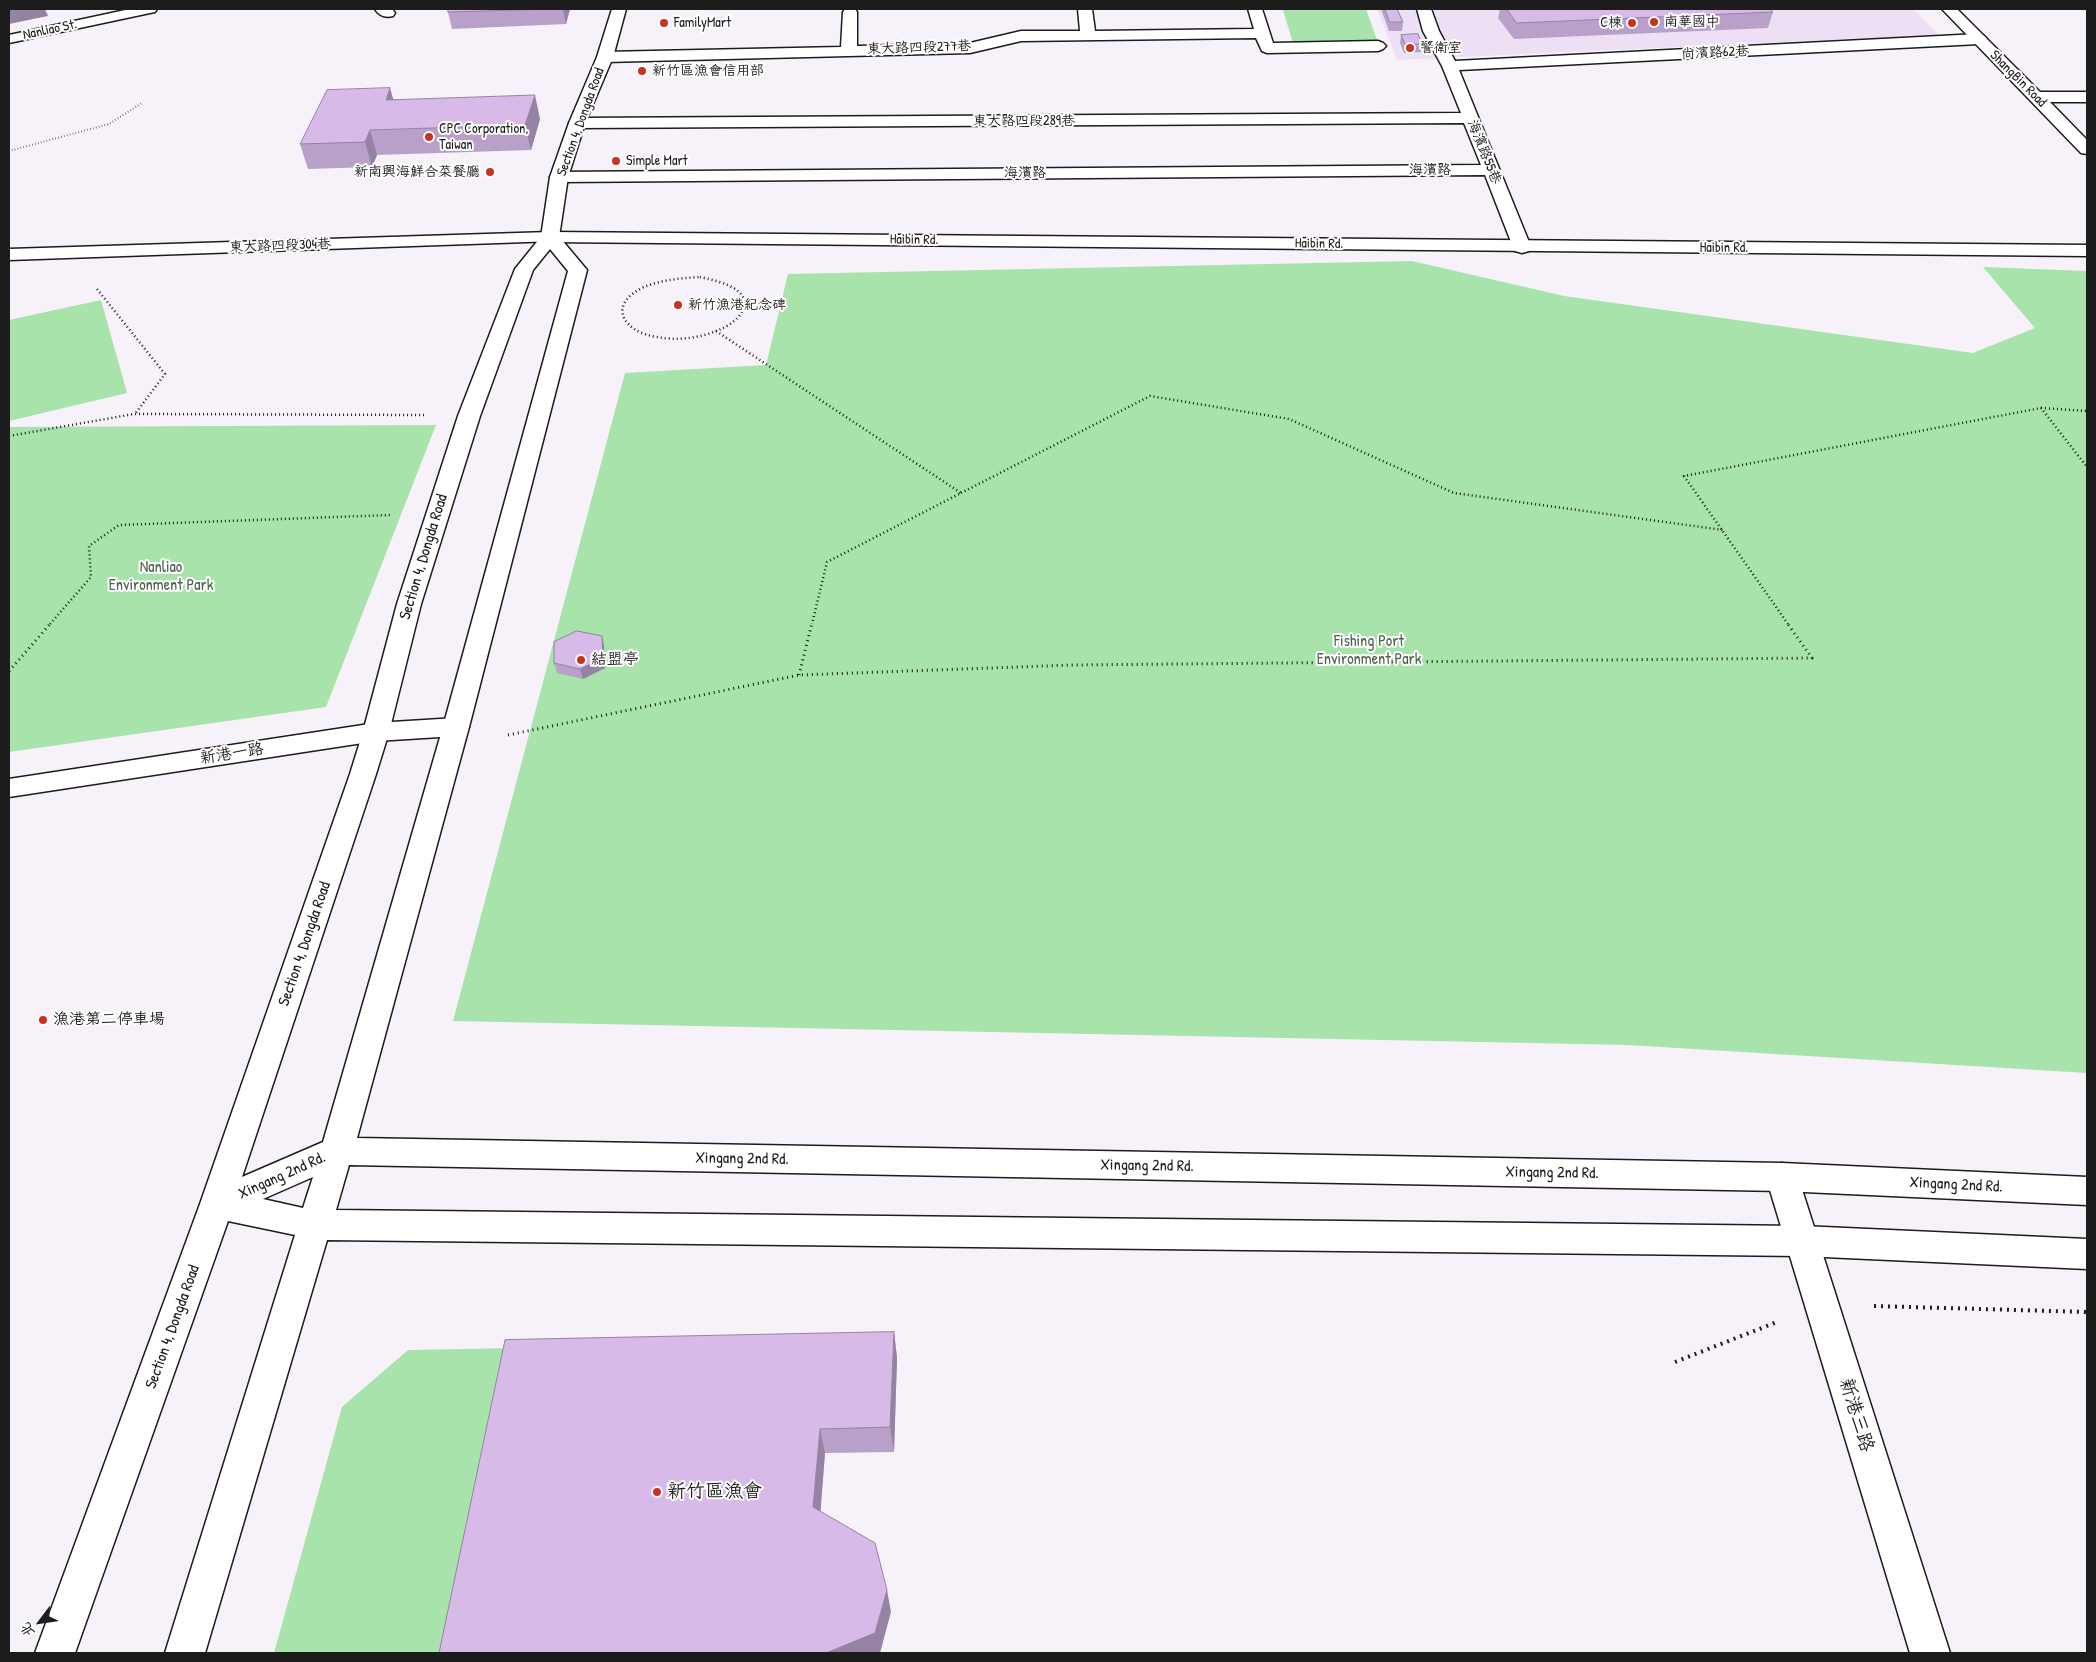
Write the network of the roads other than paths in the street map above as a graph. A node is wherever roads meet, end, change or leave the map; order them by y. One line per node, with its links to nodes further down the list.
1 (150, 9): 10 (street, Nanliao St.)
2 (619, 9): 14 (street, Section 4, Dongda Road)
3 (1085, 9): 9 (street)
4 (1254, 9): 8 (street)
5 (1424, 9): 15 (street, 海濱路55巷)
6 (1949, 9): 11 (street, ShangBin Road)
7 (850, 12): 13 (street)
8 (1262, 33): 9 (street, 東大路四段277巷); 12 (street)
9 (1088, 36): 13 (street, 東大路四段277巷)
10 (9, 39)
11 (1979, 39): 15 (street, 尚濱路62巷); 16 (street, ShangBin Road)
12 (1378, 46)
13 (849, 51): 14 (street, 東大路四段277巷)
14 (605, 57): 19 (street, Section 4, Dongda Road)
15 (1448, 62): 18 (street, 海濱路55巷)
16 (2036, 96): 17 (street); 20 (street, ShangBin Road)
17 (2087, 97)
18 (1470, 118): 19 (street, 東大路四段289巷); 21 (street, 海濱路55巷)
19 (577, 124): 22 (street, Section 4, Dongda Road)
20 (2087, 149)
21 (1491, 170): 22 (street, 海濱路); 24 (street, 海濱路55巷)
22 (559, 176): 23 (street, Section 4, Dongda Road)
23 (550, 236): 24 (street, Haibin Rd.); 26 (street, 東大路四段304巷); 27 (street); 28 (street, Section 4, Dongda Road)
24 (1522, 247): 25 (street, Haibin Rd.)
25 (2087, 251)
26 (9, 255)
27 (456, 728): 28 (street, 新港一路); 30 (street)
28 (376, 732): 29 (street, 新港一路); 33 (street, Section 4, Dongda Road)
29 (9, 788)
30 (337, 1152): 31 (street, Xingang 2nd Rd.); 33 (street, Xingang 2nd Rd.); 34 (street)
31 (1782, 1177): 32 (street, Xingang 2nd Rd.); 35 (street, 新港三路)
32 (2087, 1191)
33 (217, 1204): 34 (street); 37 (street, Section 4, Dongda Road)
34 (316, 1225): 35 (street); 38 (street)
35 (1802, 1241): 36 (street); 39 (street, 新港三路)
36 (2087, 1254)
37 (55, 1653)
38 (185, 1653)
39 (1930, 1653)

